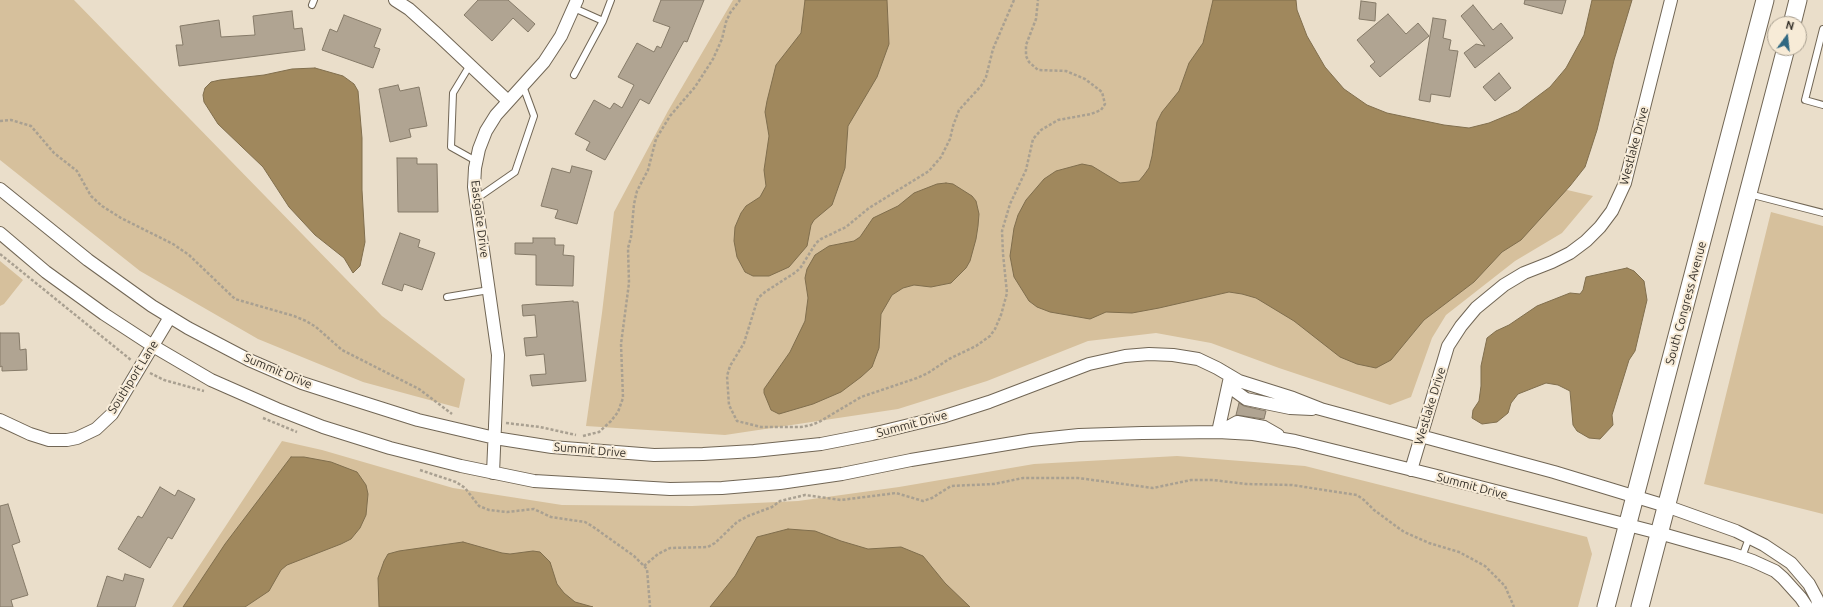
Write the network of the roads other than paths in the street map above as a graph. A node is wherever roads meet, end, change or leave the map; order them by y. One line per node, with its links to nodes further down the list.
1 (395, 0): 11 (street)
2 (611, 0): 8 (lane)
3 (1671, 0): 29 (street, Westlake Drive)
4 (1765, 0): 33 (main road, South Congress Avenue)
5 (1798, 0): 7 (main road)
6 (576, 4): 8 (lane); 13 (street, Eastgate Drive)
7 (1794, 16)
8 (602, 22): 12 (lane)
9 (1823, 29): 15 (lane)
10 (1784, 56): 18 (main road)
11 (470, 65): 14 (street); 16 (lane)
12 (574, 75)
13 (523, 86): 14 (street, Eastgate Drive); 19 (lane)
14 (508, 101): 16 (street, Eastgate Drive)
15 (1823, 105)
16 (476, 161): 19 (street, Eastgate Drive)
17 (0, 189): 24 (street, Summit Drive)
18 (1748, 194): 20 (lane); 34 (main road)
19 (476, 199): 22 (street, Eastgate Drive)
20 (1823, 213)
21 (0, 233): 25 (street, Summit Drive)
22 (489, 290): 23 (lane); 30 (street, Eastgate Drive)
23 (447, 297)
24 (170, 317): 25 (street, Southport Lane); 30 (street, Summit Drive)
25 (152, 346): 27 (street, Southport Lane); 32 (street, Summit Drive)
26 (1230, 376): 28 (street); 29 (street, Summit Drive); 30 (street, Summit Drive)
27 (0, 420)
28 (1218, 432): 31 (street, Summit Drive); 32 (street, Summit Drive)
29 (1420, 437): 31 (street, Westlake Drive); 33 (street, Summit Drive)
30 (494, 438): 32 (street, Eastgate Drive)
31 (1411, 470): 35 (street, Summit Drive)
32 (493, 473)
33 (1635, 497): 34 (street, Summit Drive); 35 (main road, South Congress Avenue)
34 (1666, 506): 36 (main road); 37 (street, Summit Drive)
35 (1628, 526): 36 (street, Summit Drive); 39 (main road, South Congress Avenue)
36 (1659, 533): 38 (street, Summit Drive); 40 (main road)
37 (1749, 538): 38 (lane); 42 (street, Summit Drive)
38 (1742, 557): 41 (street, Summit Drive)
39 (1606, 607)
40 (1640, 607)
41 (1807, 607)
42 (1819, 607)

